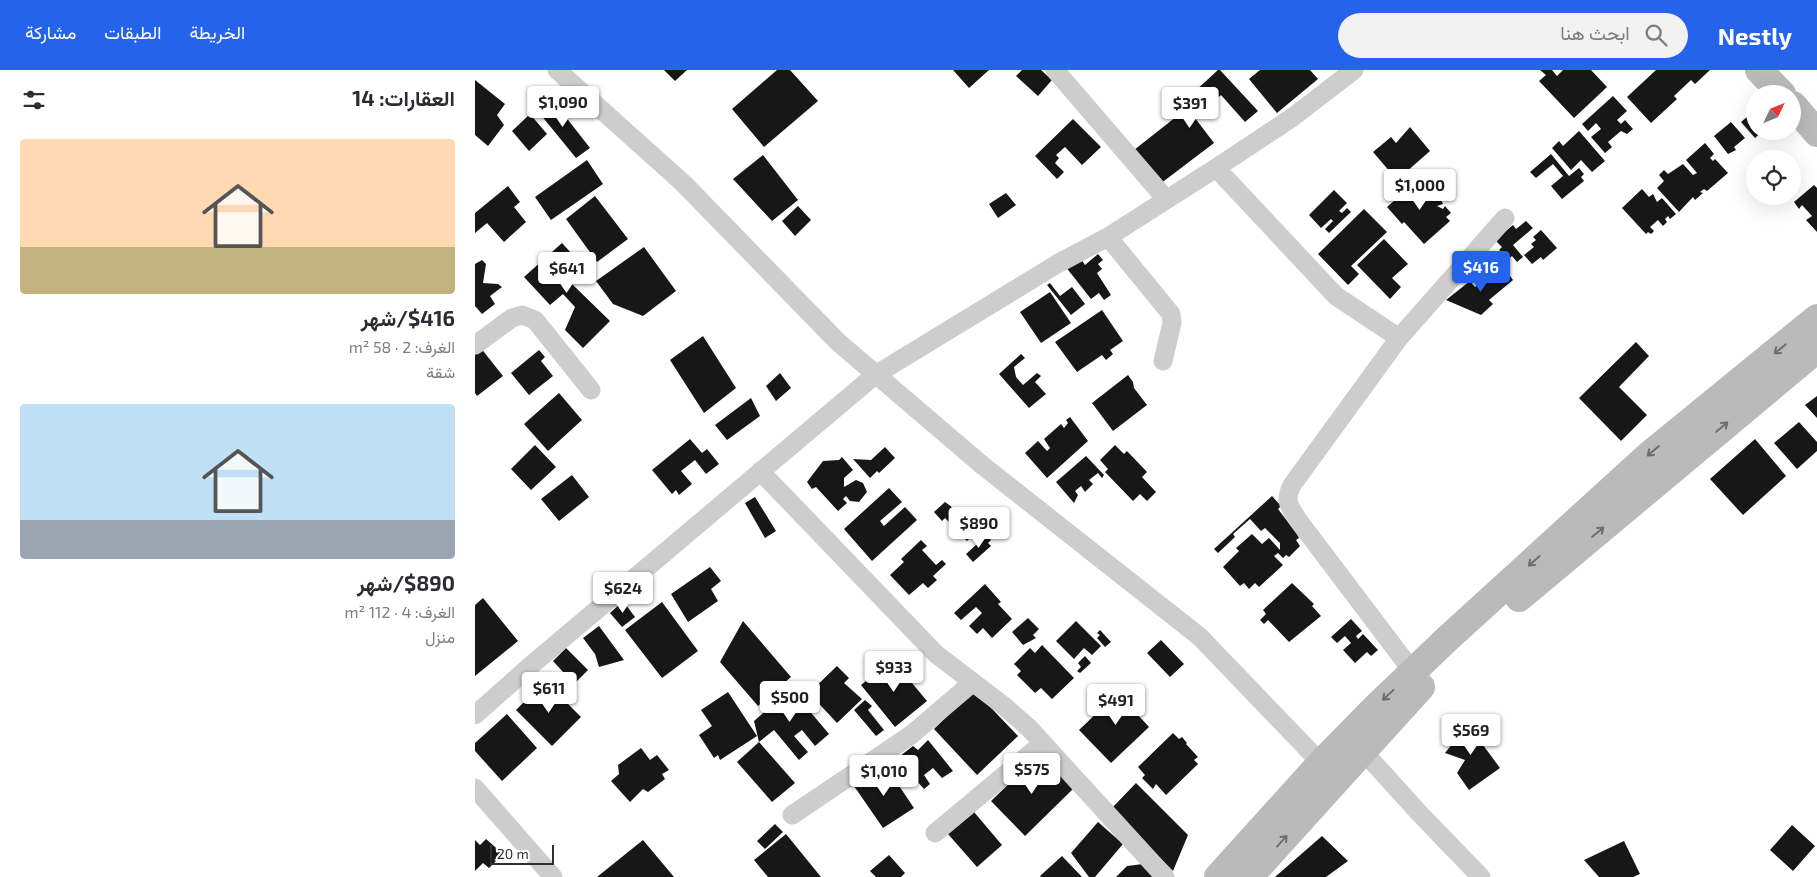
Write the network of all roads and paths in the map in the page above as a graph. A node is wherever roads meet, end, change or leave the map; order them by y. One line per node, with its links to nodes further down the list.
1 (557, 70): 17 (street)
2 (1055, 70): 9 (street)
3 (1354, 70): 8 (street)
4 (1759, 70): 5 (street)
5 (1773, 85)
6 (1801, 114): 7 (street)
7 (1817, 133)
8 (1216, 168): 9 (street); 13 (street)
9 (1166, 199): 11 (street)
10 (1505, 218): 13 (street)
11 (1108, 236): 16 (street); 17 (street)
12 (1817, 318): 20 (street, one-way to 20)
13 (1399, 338): 20 (street)
14 (475, 345): 18 (street)
15 (1817, 349): 24 (street, one-way to 15)
16 (1163, 360)
17 (875, 375): 19 (street); 25 (street)
18 (591, 390)
19 (760, 470): 21 (street); 22 (street)
20 (1413, 672): 25 (street, one-way to 25)
21 (972, 683): 23 (street); 27 (street)
22 (475, 715)
23 (1043, 743): 28 (street); 30 (street)
24 (1363, 751): 32 (street, one-way to 24); 33 (street)
25 (1321, 763): 31 (street)
26 (475, 788): 29 (street)
27 (792, 815)
28 (935, 833)
29 (553, 877)
30 (1165, 877)
31 (1218, 877)
32 (1249, 877)
33 (1481, 877)

